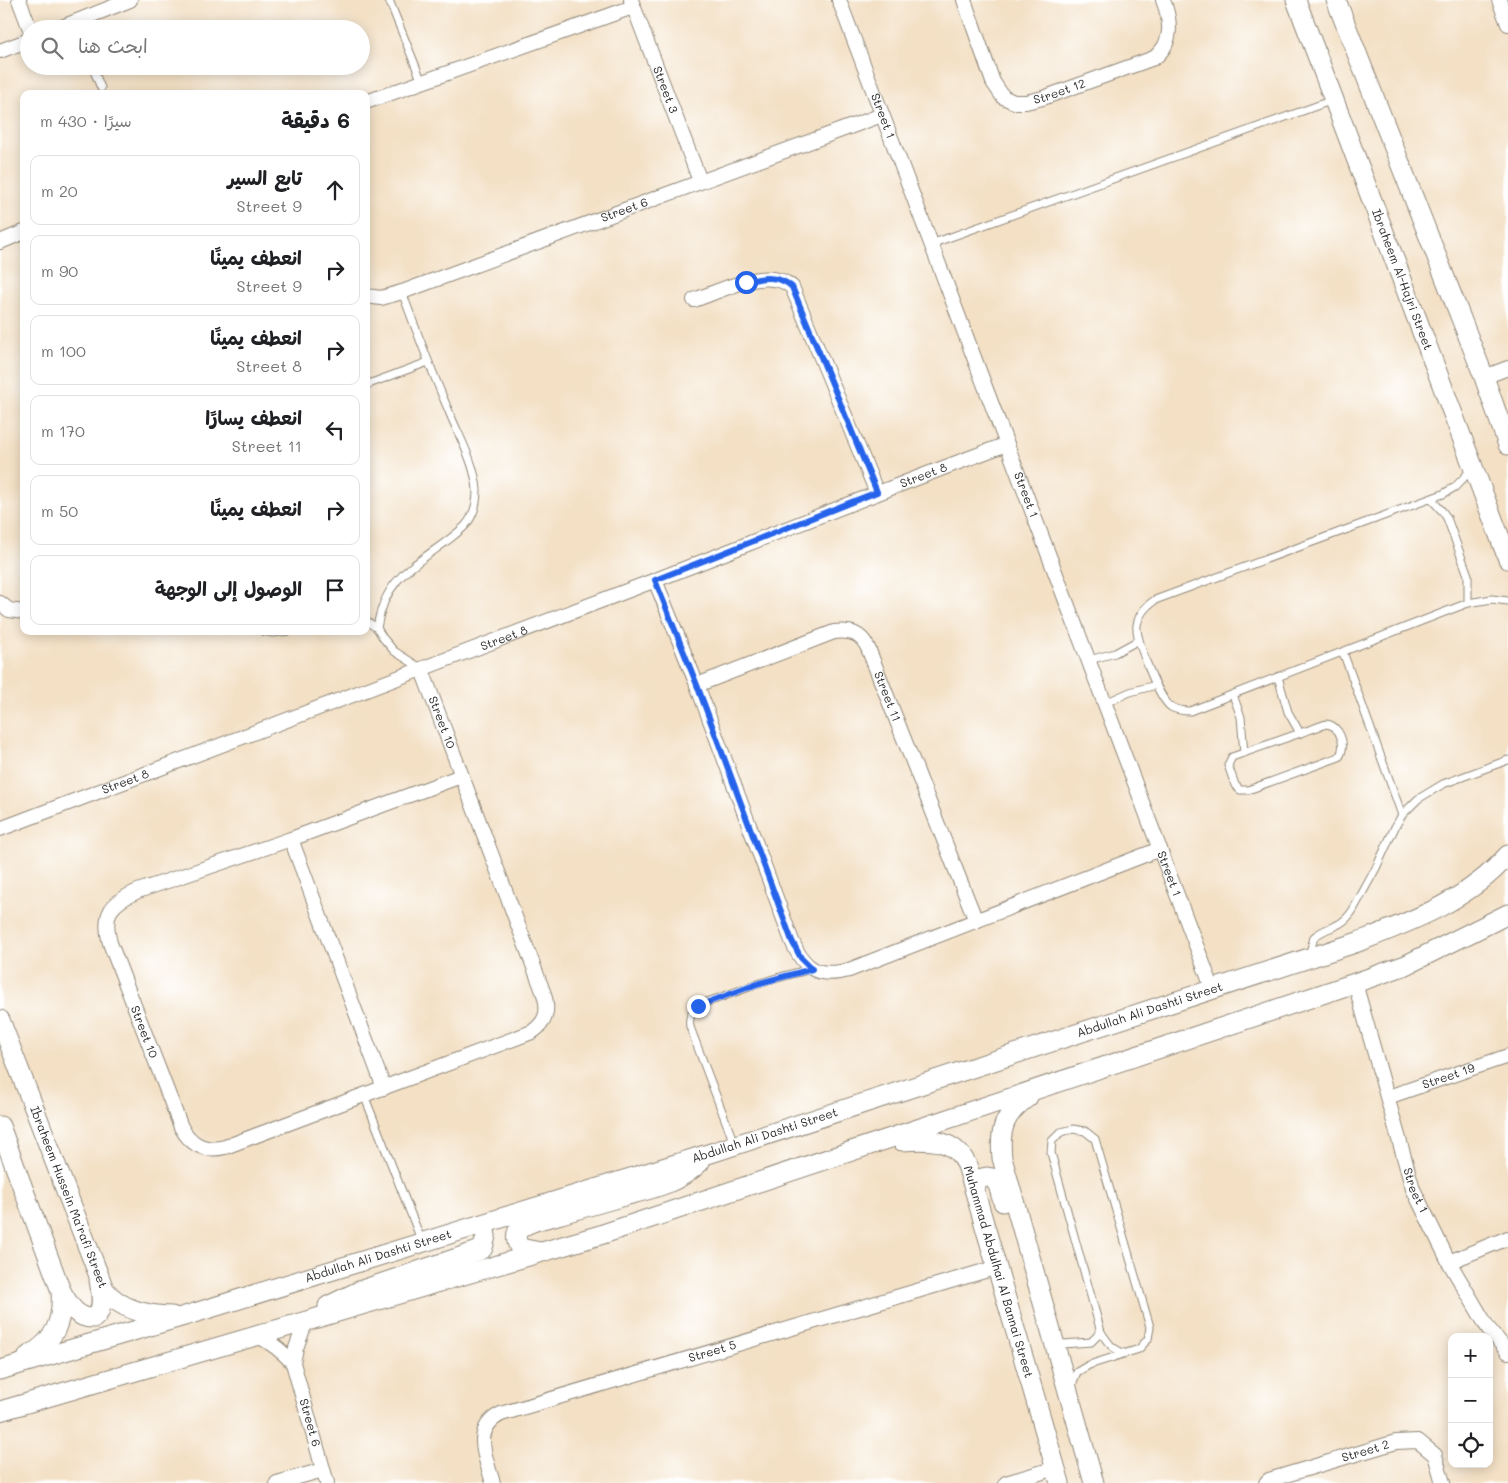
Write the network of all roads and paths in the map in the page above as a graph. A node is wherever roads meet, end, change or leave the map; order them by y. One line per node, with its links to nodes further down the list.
1 (19, 0): 12 (street)
2 (130, 0): 13 (street)
3 (389, 0): 17 (lane)
4 (838, 0): 21 (street, Street 1)
5 (964, 0): 6 (street, Street 12)
6 (1163, 0)
7 (1296, 0): 19 (main road, Ibraheem Al-Hajri Street)
8 (1336, 0): 31 (main road)
9 (1499, 0): 11 (street)
10 (632, 3): 17 (street); 22 (street, Street 3)
11 (1507, 18)
12 (27, 20)
13 (86, 20)
14 (20, 43): 15 (street)
15 (0, 51)
16 (96, 75): 18 (lane)
17 (422, 82): 20 (street)
18 (101, 88)
19 (1334, 99): 25 (lane); 35 (main road, Ibraheem Al-Hajri Street)
20 (370, 101)
21 (882, 115): 22 (street, Street 6); 25 (street, Street 1)
22 (700, 181): 26 (street, Street 6)
23 (20, 234): 24 (street)
24 (0, 242)
25 (931, 244): 33 (street, Street 1)
26 (402, 292): 27 (street, Street 6); 29 (lane)
27 (370, 297)
28 (694, 300): 36 (street)
29 (428, 362): 32 (lane); 45 (lane)
30 (1508, 368): 31 (street)
31 (1484, 377): 34 (main road)
32 (370, 384)
33 (1007, 444): 36 (street, Street 8); 48 (street, Street 1)
34 (1508, 445)
35 (1473, 467): 37 (lane); 38 (main road, Ibraheem Al-Hajri Street)
36 (877, 492): 39 (street, Street 8)
37 (1431, 499): 42 (lane); 46 (lane)
38 (1508, 559)
39 (655, 580): 49 (street, Street 8); 51 (street)
40 (1508, 601): 42 (lane)
41 (0, 603): 43 (street)
42 (1468, 604): 47 (lane)
43 (20, 611)
44 (370, 624): 45 (lane)
45 (377, 628): 49 (lane)
46 (1139, 640): 48 (lane); 52 (lane)
47 (1343, 652): 50 (lane); 59 (lane)
48 (1088, 660): 54 (street, Street 1)
49 (422, 670): 58 (street, Street 10); 60 (street, Street 8)
50 (1278, 677): 53 (lane); 55 (lane)
51 (697, 685): 65 (street, Street 11); 67 (street)
52 (1156, 685): 53 (lane); 54 (lane)
53 (1233, 695): 56 (lane)
54 (1105, 703): 62 (street, Street 1)
55 (1300, 733): 56 (lane); 56 (lane)
56 (1244, 753)
57 (1508, 760): 59 (lane)
58 (461, 776): 61 (street, Street 10); 73 (street, Street 10)
59 (1402, 815): 66 (lane)
60 (0, 829)
61 (290, 839): 73 (street); 74 (street, Street 10)
62 (1160, 849): 65 (street); 69 (street, Street 1)
63 (1508, 855): 66 (main road, Abdullah Ali Dashti Street)
64 (1508, 914): 68 (main road)
65 (976, 921): 67 (street)
66 (1313, 957): 69 (main road, Abdullah Ali Dashti Street)
67 (812, 969): 77 (lane)
68 (1355, 983): 72 (main road); 75 (street, Street 1)
69 (1213, 990): 77 (main road, Abdullah Ali Dashti Street)
70 (0, 1020): 87 (main road, Ibraheem Hussein Ma'rafi Street)
71 (1508, 1056): 75 (street, Street 19)
72 (1049, 1086): 78 (main road); 93 (main road)
73 (384, 1088): 74 (street, Street 10)
74 (364, 1096): 83 (lane)
75 (1388, 1097): 85 (street, Street 1)
76 (0, 1126): 88 (main road)
77 (734, 1146): 79 (main road, Abdullah Ali Dashti Street)
78 (869, 1146): 80 (main road, Muhammad Abdulhai Al Bannai Street); 84 (main road)
79 (708, 1154): 81 (main road, Abdullah Ali Dashti Street); 84 (main road)
80 (975, 1188): 86 (main road, Muhammad Abdulhai Al Bannai Street); 98 (main road)
81 (484, 1225): 83 (main road, Abdullah Ali Dashti Street); 90 (main road)
82 (1508, 1238): 85 (street)
83 (423, 1244): 89 (main road, Abdullah Ali Dashti Street)
84 (540, 1252): 90 (main road)
85 (1448, 1262): 94 (street, Street 1)
86 (998, 1267): 101 (main road, Muhammad Abdulhai Al Bannai Street); 103 (street, Street 5)
87 (98, 1276): 88 (main road); 89 (main road, Ibraheem Hussein Ma'rafi Street)
88 (60, 1291): 97 (main road)
89 (188, 1316): 97 (main road, Abdullah Ali Dashti Street)
90 (306, 1321): 92 (main road); 96 (street)
91 (1101, 1332): 93 (lane); 95 (lane); 95 (lane)
92 (258, 1336): 96 (street); 99 (main road)
93 (1053, 1339): 98 (main road)
94 (1508, 1352)
95 (1124, 1353): 98 (lane)
96 (293, 1363): 100 (street, Street 6)
97 (2, 1369)
98 (1067, 1388): 105 (main road)
99 (0, 1411)
100 (325, 1476): 102 (street)
101 (1058, 1476): 104 (street)
102 (277, 1483)
103 (493, 1483)
104 (1006, 1483)
105 (1094, 1483)
106 (1266, 1483): 107 (street, Street 2)
107 (1443, 1483)

